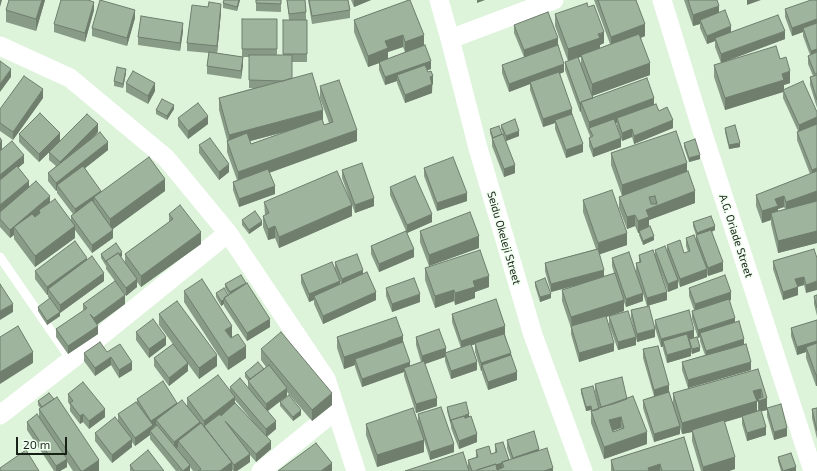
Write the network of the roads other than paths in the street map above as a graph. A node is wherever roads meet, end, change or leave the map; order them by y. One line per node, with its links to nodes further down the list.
1 (439, 0): 4 (street, Seidu Okeleji Street)
2 (554, 0): 4 (street)
3 (662, 0): 14 (street, A.G. Oriade Street)
4 (450, 39): 13 (street, Seidu Okeleji Street)
5 (0, 46): 6 (street)
6 (228, 234): 8 (street); 9 (street)
7 (0, 257): 8 (lane)
8 (71, 360): 10 (street)
9 (336, 410): 11 (street); 12 (street)
10 (0, 415)
11 (261, 471)
12 (356, 471)
13 (583, 471)
14 (812, 471)

